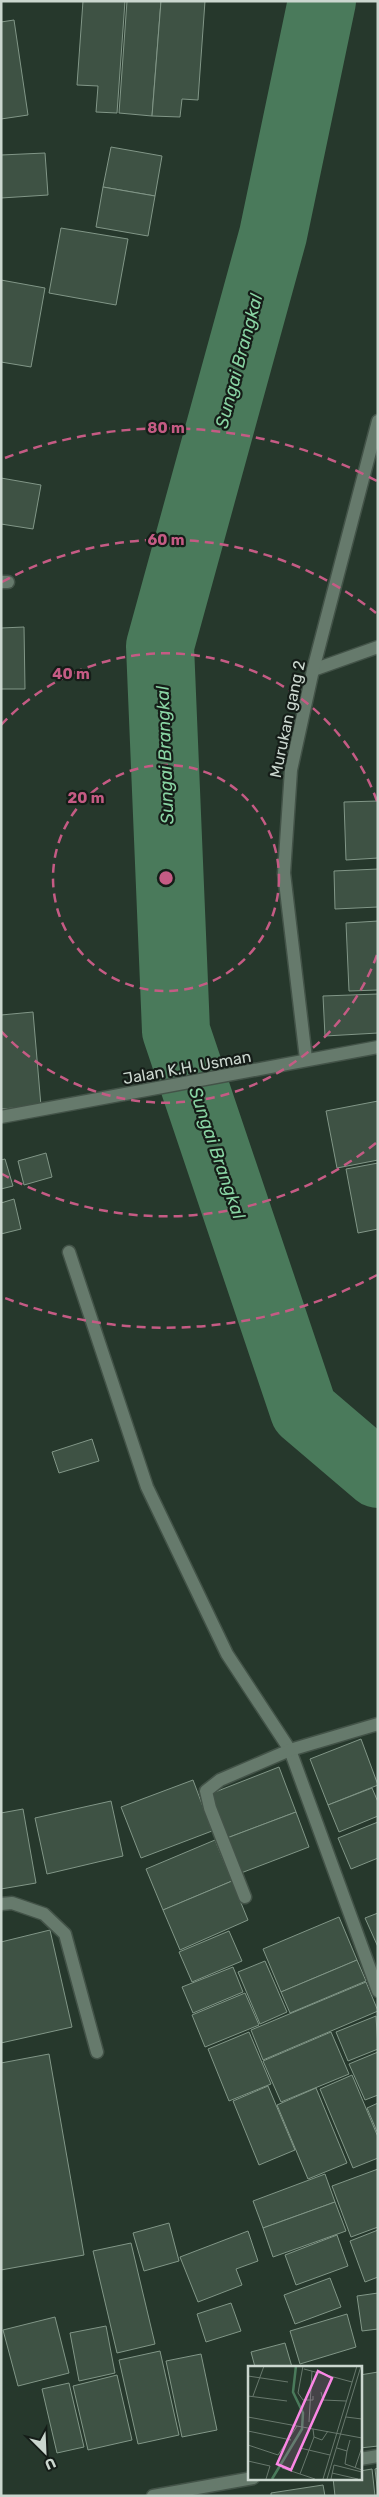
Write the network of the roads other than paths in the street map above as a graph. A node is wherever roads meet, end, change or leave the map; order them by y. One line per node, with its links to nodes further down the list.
1 (378, 421): 3 (street, Murukan gang 2)
2 (378, 647): 3 (street)
3 (313, 670): 5 (street, Murukan gang 2)
4 (378, 1047): 5 (street, Jalan K.H. Usman)
5 (306, 1059): 6 (street, Jalan K.H. Usman)
6 (1, 1117)
7 (69, 1252): 9 (street)
8 (378, 1724): 9 (street)
9 (290, 1750): 10 (street); 12 (street)
10 (245, 1897)
11 (1, 1904): 13 (street)
12 (378, 1991)
13 (97, 2052)
14 (378, 2456): 15 (street)
15 (362, 2460)
16 (248, 2479): 17 (street)
17 (153, 2496)

